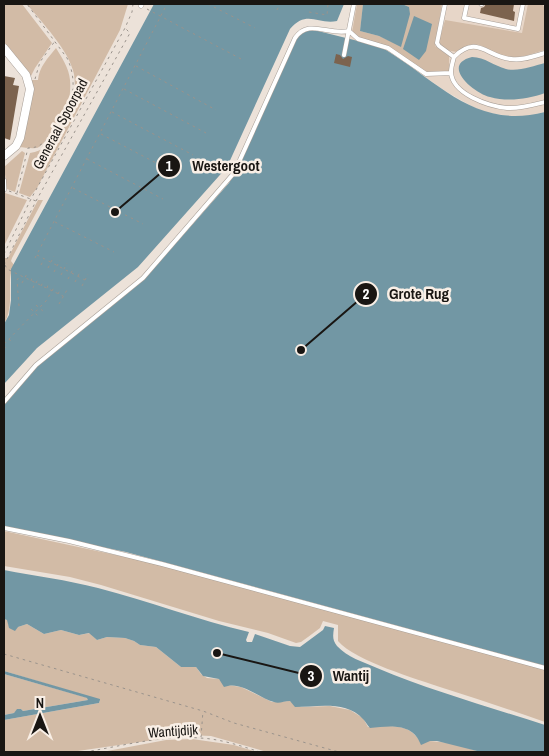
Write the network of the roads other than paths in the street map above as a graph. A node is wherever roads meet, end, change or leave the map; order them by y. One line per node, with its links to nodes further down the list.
1 (354, 4): 5 (lane)
2 (444, 4): 9 (lane)
3 (467, 4): 4 (lane)
4 (523, 4)
5 (349, 31): 8 (lane); 10 (lane); 15 (lane)
6 (5, 53): 12 (street)
7 (545, 53): 9 (lane)
8 (344, 55)
9 (454, 56): 10 (lane)
10 (451, 73): 11 (lane)
11 (545, 102)
12 (4, 156)
13 (4, 180): 14 (lane)
14 (4, 189)
15 (4, 402)
16 (4, 528): 17 (lane)
17 (545, 668)

